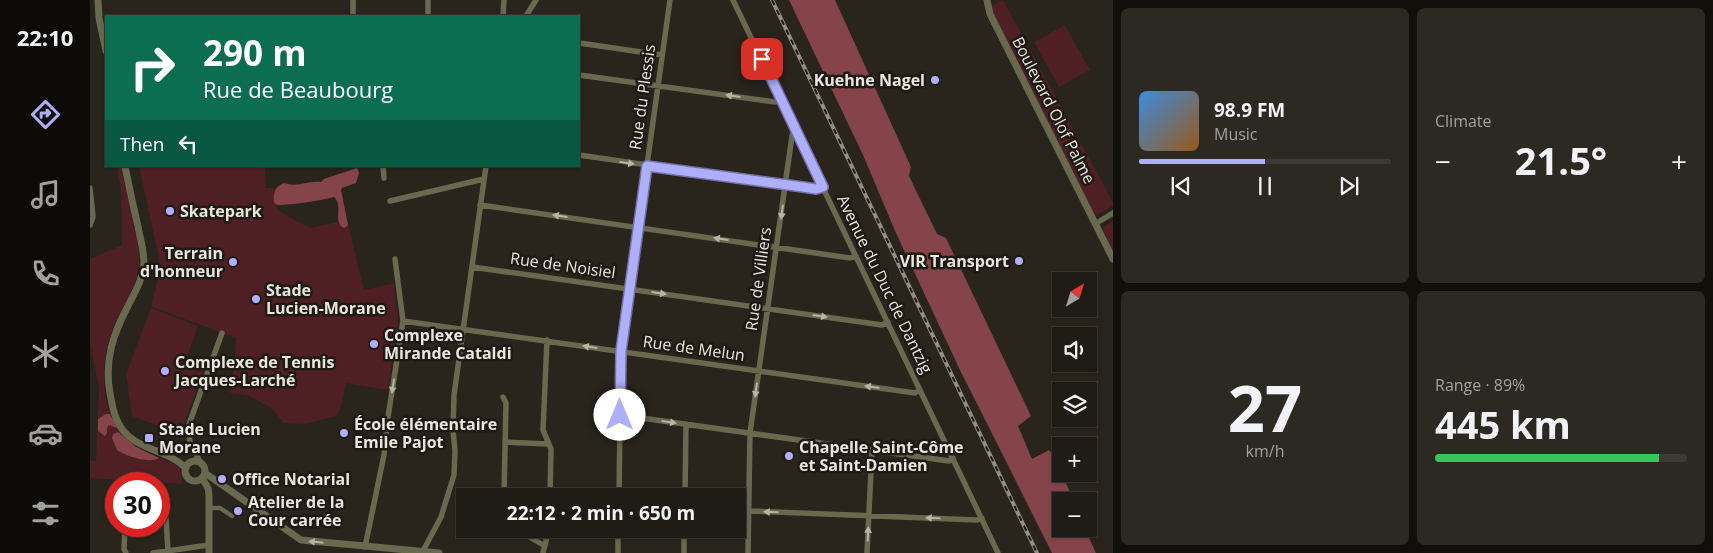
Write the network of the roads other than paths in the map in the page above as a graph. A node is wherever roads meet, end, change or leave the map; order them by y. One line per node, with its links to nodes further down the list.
1 (353, 0): 9 (street)
2 (428, 0): 10 (street)
3 (504, 0): 11 (street)
4 (536, 0): 12 (street)
5 (670, 0): 15 (street, Rue du Plessis)
6 (733, 0): 18 (street, Avenue du Duc de Dantzig)
7 (987, 0): 33 (street, Boulevard Olof Palme)
8 (94, 2): 14 (street)
9 (353, 15)
10 (428, 15)
11 (503, 15)
12 (527, 15)
13 (580, 43): 15 (street)
14 (105, 46)
15 (662, 54): 17 (street, Rue du Plessis)
16 (580, 75): 17 (street)
17 (657, 86): 18 (street, one-way to 17); 21 (street, Rue du Plessis)
18 (781, 100): 19 (street, Avenue du Duc de Dantzig)
19 (795, 129): 27 (street, Rue de Villiers); 28 (street, Avenue du Duc de Dantzig)
20 (580, 155): 21 (street, one-way to 21)
21 (647, 166): 27 (street); 35 (street, Rue du Plessis)
22 (126, 167): 60 (street)
23 (383, 167): 25 (street)
24 (486, 167): 26 (street)
25 (384, 178)
26 (484, 179): 30 (street); 31 (street)
27 (785, 185): 28 (street); 36 (street, Rue de Villiers, one-way to 36)
28 (823, 187): 37 (street, Avenue du Duc de Dantzig)
29 (90, 188): 34 (street)
30 (390, 201)
31 (480, 205): 35 (street, one-way to 31); 40 (street)
32 (1113, 214): 33 (street)
33 (1095, 224): 38 (street, Boulevard Olof Palme)
34 (90, 225)
35 (638, 227): 36 (street, one-way to 35); 41 (street, Rue du Plessis)
36 (777, 247): 37 (street); 42 (street, Rue de Villiers)
37 (856, 256): 44 (street, Avenue du Duc de Dantzig)
38 (1113, 259)
39 (395, 260): 43 (street)
40 (472, 267): 41 (street, Rue de Noisiel); 45 (street)
41 (629, 288): 42 (street, Rue de Noisiel, one-way to 42); 48 (street, Rue du Plessis)
42 (768, 308): 44 (street, Rue de Noisiel, one-way to 44); 49 (street, Rue de Villiers)
43 (403, 321): 45 (street, Rue de Melun); 77 (street, one-way to 77)
44 (888, 322): 50 (street, Avenue du Duc de Dantzig)
45 (463, 330): 47 (street, Rue de Melun); 80 (street)
46 (222, 333): 59 (street)
47 (547, 340): 48 (street, Rue de Melun, one-way to 47); 56 (street)
48 (621, 351): 49 (street, Rue de Melun); 52 (street, Rue du Plessis)
49 (759, 371): 50 (street, Rue de Melun, one-way to 49); 54 (street, Rue de Villiers, one-way to 54)
50 (920, 390): 58 (street, Avenue du Duc de Dantzig)
51 (503, 396): 55 (street)
52 (620, 415): 53 (street, one-way to 53); 64 (street, Rue du Plessis)
53 (686, 424): 54 (street); 65 (street)
54 (750, 433): 57 (street); 67 (street, Rue de Villiers)
55 (505, 442): 56 (street); 62 (street)
56 (548, 444): 63 (street)
57 (872, 450): 58 (street); 69 (street)
58 (953, 458): 70 (street, Avenue du Duc de Dantzig)
59 (200, 462): 60 (street); 61 (street)
60 (187, 465): 61 (street)
61 (204, 476): 66 (street); 77 (street, one-way to 61)
62 (504, 488)
63 (550, 488)
64 (619, 488)
65 (685, 488)
66 (209, 508): 68 (street); 76 (street)
67 (749, 511): 69 (street, one-way to 67); 87 (street, Rue de Villiers)
68 (232, 516)
69 (869, 516): 70 (street, one-way to 69); 88 (street, one-way to 69)
70 (982, 518): 89 (street, Avenue du Duc de Dantzig)
71 (125, 537): 81 (street)
72 (167, 537): 79 (street)
73 (528, 538): 78 (street)
74 (618, 538): 85 (street)
75 (684, 538): 86 (street)
76 (209, 545): 79 (street); 83 (street)
77 (365, 546): 80 (street)
78 (544, 550)
79 (168, 551): 82 (street)
80 (423, 551): 84 (street)
81 (126, 553)
82 (153, 553)
83 (209, 553)
84 (439, 553)
85 (618, 553)
86 (684, 553)
87 (748, 553)
88 (867, 553)
89 (998, 553)

